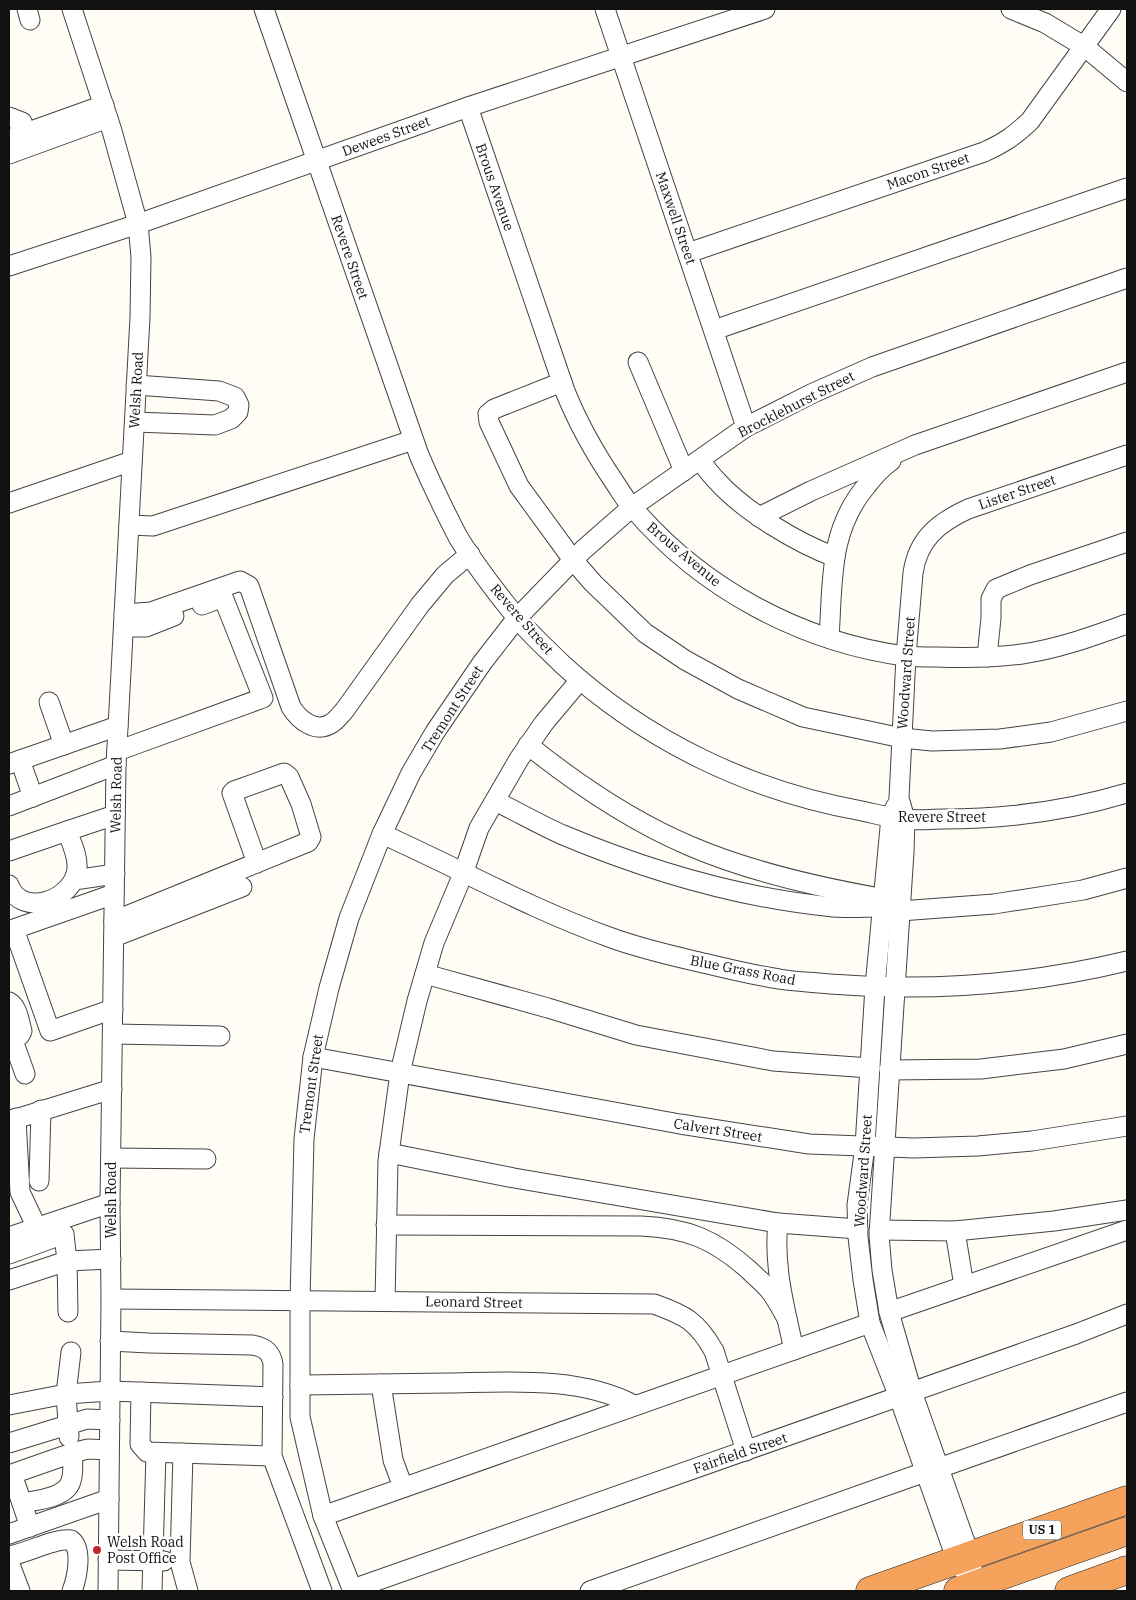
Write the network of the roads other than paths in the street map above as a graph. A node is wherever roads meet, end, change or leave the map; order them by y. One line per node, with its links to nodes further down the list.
1 (72, 9): 11 (street, Welsh Road)
2 (264, 9): 15 (street, Revere Street)
3 (605, 9): 8 (street, Maxwell Street)
4 (765, 9): 8 (street, Dewees Street)
5 (1112, 9): 7 (street, Macon Street)
6 (1022, 11): 7 (street)
7 (1085, 47): 9 (street); 18 (street, Macon Street)
8 (621, 57): 10 (street, Dewees Street); 18 (street, Maxwell Street)
9 (1127, 82)
10 (468, 107): 15 (street, Dewees Street); 24 (street, Brous Avenue)
11 (106, 112): 13 (street); 14 (street); 17 (street, Welsh Road)
12 (9, 117): 13 (street)
13 (17, 136)
14 (9, 154)
15 (316, 161): 17 (street, Dewees Street); 28 (street, Revere Street)
16 (1127, 188): 21 (street)
17 (138, 224): 19 (street, Dewees Street); 25 (street, Welsh Road)
18 (688, 253): 21 (street, Maxwell Street)
19 (9, 266)
20 (1127, 278): 27 (street, Brocklehurst Street)
21 (714, 330): 27 (street, Maxwell Street)
22 (638, 362): 33 (street)
23 (1127, 372): 29 (street)
24 (562, 382): 35 (street, Brous Avenue); 42 (street)
25 (136, 385): 26 (street, Welsh Road); 26 (street)
26 (135, 422): 32 (street, Welsh Road)
27 (746, 427): 31 (street, Brocklehurst Street)
28 (414, 440): 37 (street); 40 (street, Revere Street)
29 (915, 445): 36 (street); 41 (street)
30 (1127, 454): 39 (street, Lister Street)
31 (700, 460): 33 (street, Brocklehurst Street); 36 (street)
32 (132, 461): 34 (street); 37 (street, Welsh Road)
33 (684, 470): 35 (street, Brocklehurst Street)
34 (9, 503)
35 (632, 507): 42 (street, Brocklehurst Street); 46 (street, Brous Avenue)
36 (759, 517): 41 (street)
37 (129, 525): 44 (street, Welsh Road)
38 (1127, 542): 48 (street)
39 (920, 550): 47 (street, Woodward Street)
40 (470, 554): 43 (street, Revere Street); 44 (street)
41 (834, 557): 46 (street)
42 (573, 560): 43 (street, Brocklehurst Street); 53 (street)
43 (517, 618): 49 (street, Revere Street); 65 (street, Tremont Street)
44 (124, 620): 52 (street, Welsh Road); 56 (street)
45 (1127, 624): 48 (street, Brous Avenue)
46 (829, 638): 47 (street, Brous Avenue)
47 (906, 656): 48 (street, Brous Avenue); 53 (street, Woodward Street)
48 (987, 657)
49 (580, 680): 55 (street); 63 (street, Revere Street)
50 (49, 702): 54 (street)
51 (1127, 711): 53 (street)
52 (118, 726): 54 (street); 56 (street, Welsh Road)
53 (902, 738): 63 (street, Woodward Street)
54 (64, 745): 57 (street)
55 (528, 745): 60 (street); 75 (street)
56 (117, 758): 59 (street); 62 (street, Welsh Road)
57 (14, 762): 59 (street)
58 (1127, 793): 63 (street, Revere Street)
59 (33, 797): 61 (street)
60 (495, 801): 69 (street); 75 (street)
61 (9, 806)
62 (116, 815): 64 (street); 68 (street, Welsh Road)
63 (898, 818): 75 (street, Woodward Street)
64 (67, 831): 66 (street); 71 (street)
65 (382, 834): 69 (street, Blue Grass Road); 88 (street, Tremont Street)
66 (9, 851)
67 (257, 863): 67 (street); 77 (street)
68 (115, 874): 71 (street); 74 (street, Welsh Road)
69 (463, 874): 79 (street); 80 (street, Blue Grass Road)
70 (1127, 878): 75 (street)
71 (74, 880): 73 (street)
72 (242, 887): 77 (street)
73 (10, 890): 76 (street)
74 (114, 894): 76 (street); 77 (street, Welsh Road)
75 (888, 906): 80 (street, Woodward Street); 81 (street, Woodward Street)
76 (14, 929): 83 (street)
77 (114, 929): 83 (street, Welsh Road)
78 (1127, 962): 81 (street, Blue Grass Road)
79 (425, 974): 89 (street); 91 (street)
80 (876, 987): 81 (street, Blue Grass Road); 89 (street, Woodward Street)
81 (895, 988): 90 (street, Woodward Street)
82 (9, 1002): 84 (street)
83 (113, 1009): 85 (street, Welsh Road)
84 (11, 1034): 92 (street)
85 (113, 1034): 86 (street); 93 (street, Welsh Road)
86 (220, 1036)
87 (1127, 1044): 90 (street)
88 (312, 1057): 91 (street, Calvert Street); 119 (street, Tremont Street)
89 (870, 1068): 97 (street, Woodward Street)
90 (889, 1070): 98 (street, Woodward Street)
91 (400, 1073): 97 (street, Calvert Street); 99 (street)
92 (25, 1074)
93 (112, 1089): 94 (street); 100 (street, Welsh Road)
94 (41, 1110): 95 (street); 107 (street)
95 (12, 1120): 107 (street)
96 (1127, 1126): 98 (street, Calvert Street)
97 (865, 1146): 98 (street, Calvert Street); 108 (street, Woodward Street)
98 (884, 1147): 109 (street, Woodward Street)
99 (389, 1154): 104 (street); 105 (street)
100 (111, 1158): 101 (street); 102 (street, Welsh Road)
101 (206, 1159)
102 (110, 1203): 106 (street); 114 (street, Welsh Road)
103 (1127, 1210): 111 (street)
104 (778, 1223): 108 (street); 124 (street)
105 (386, 1225): 120 (street); 124 (street)
106 (64, 1226): 107 (street); 113 (street); 115 (street)
107 (38, 1228): 112 (street)
108 (858, 1229): 125 (street, Woodward Street)
109 (879, 1230): 111 (street); 122 (street, Woodward Street)
110 (1127, 1230): 117 (street)
111 (956, 1231): 117 (street)
112 (9, 1237)
113 (9, 1254)
114 (111, 1259): 115 (street); 118 (street, Welsh Road)
115 (67, 1261): 116 (street); 121 (street)
116 (9, 1280)
117 (964, 1286): 122 (street)
118 (111, 1299): 119 (street, Leonard Street); 126 (street, Welsh Road)
119 (300, 1300): 120 (street, Leonard Street); 131 (street, Tremont Street)
120 (385, 1301): 129 (street, Leonard Street)
121 (68, 1312)
122 (889, 1312): 135 (street, Woodward Street)
123 (1127, 1314): 135 (street, Fairfield Street)
124 (787, 1319): 127 (street)
125 (870, 1323): 127 (street); 135 (street, Woodward Street)
126 (110, 1341): 132 (street, Welsh Road); 136 (street)
127 (794, 1350): 129 (street)
128 (71, 1352): 134 (street)
129 (722, 1375): 139 (street); 146 (street, Leonard Street)
130 (380, 1384): 131 (street); 139 (street); 152 (street)
131 (300, 1385): 140 (street, Tremont Street)
132 (110, 1391): 133 (street); 134 (street); 142 (street, Welsh Road)
133 (141, 1392): 136 (street); 148 (street)
134 (66, 1394): 138 (street); 143 (street)
135 (906, 1394): 146 (street, Fairfield Street); 151 (street, Woodward Street)
136 (273, 1397): 141 (street)
137 (1127, 1402): 151 (street)
138 (9, 1405)
139 (634, 1405): 152 (street)
140 (300, 1407): 141 (street); 156 (street, Tremont Street)
141 (273, 1416): 150 (street)
142 (110, 1420): 143 (street); 145 (street, Welsh Road)
143 (68, 1425): 144 (street); 147 (street)
144 (9, 1444)
145 (109, 1450): 147 (street); 153 (street, Welsh Road)
146 (746, 1451): 168 (street, Fairfield Street)
147 (71, 1453): 155 (street); 155 (street)
148 (156, 1453): 149 (street); 163 (street)
149 (183, 1453): 150 (street); 165 (street)
150 (272, 1456): 174 (street)
151 (932, 1470): 161 (street, Woodward Street); 175 (street)
152 (403, 1487): 156 (street)
153 (109, 1499): 157 (street); 162 (street, Welsh Road)
154 (1127, 1500): 161 (highway, US 1)
155 (22, 1503): 157 (street)
156 (323, 1516): 168 (street, Tremont Street)
157 (30, 1527): 159 (street)
158 (1127, 1531): 167 (highway, US 1)
159 (9, 1534)
160 (9, 1556): 170 (street)
161 (963, 1558): 167 (street, Woodward Street); 176 (highway, US 1)
162 (108, 1560): 163 (street); 171 (street, Welsh Road)
163 (153, 1561): 165 (street); 172 (street)
164 (9, 1562): 169 (street)
165 (180, 1562): 173 (street)
166 (1127, 1570): 177 (highway)
167 (969, 1589)
168 (353, 1590)
169 (20, 1591)
170 (72, 1591)
171 (108, 1591)
172 (152, 1591)
173 (188, 1591)
174 (322, 1591)
175 (590, 1591)
176 (870, 1591)
177 (1069, 1591)

